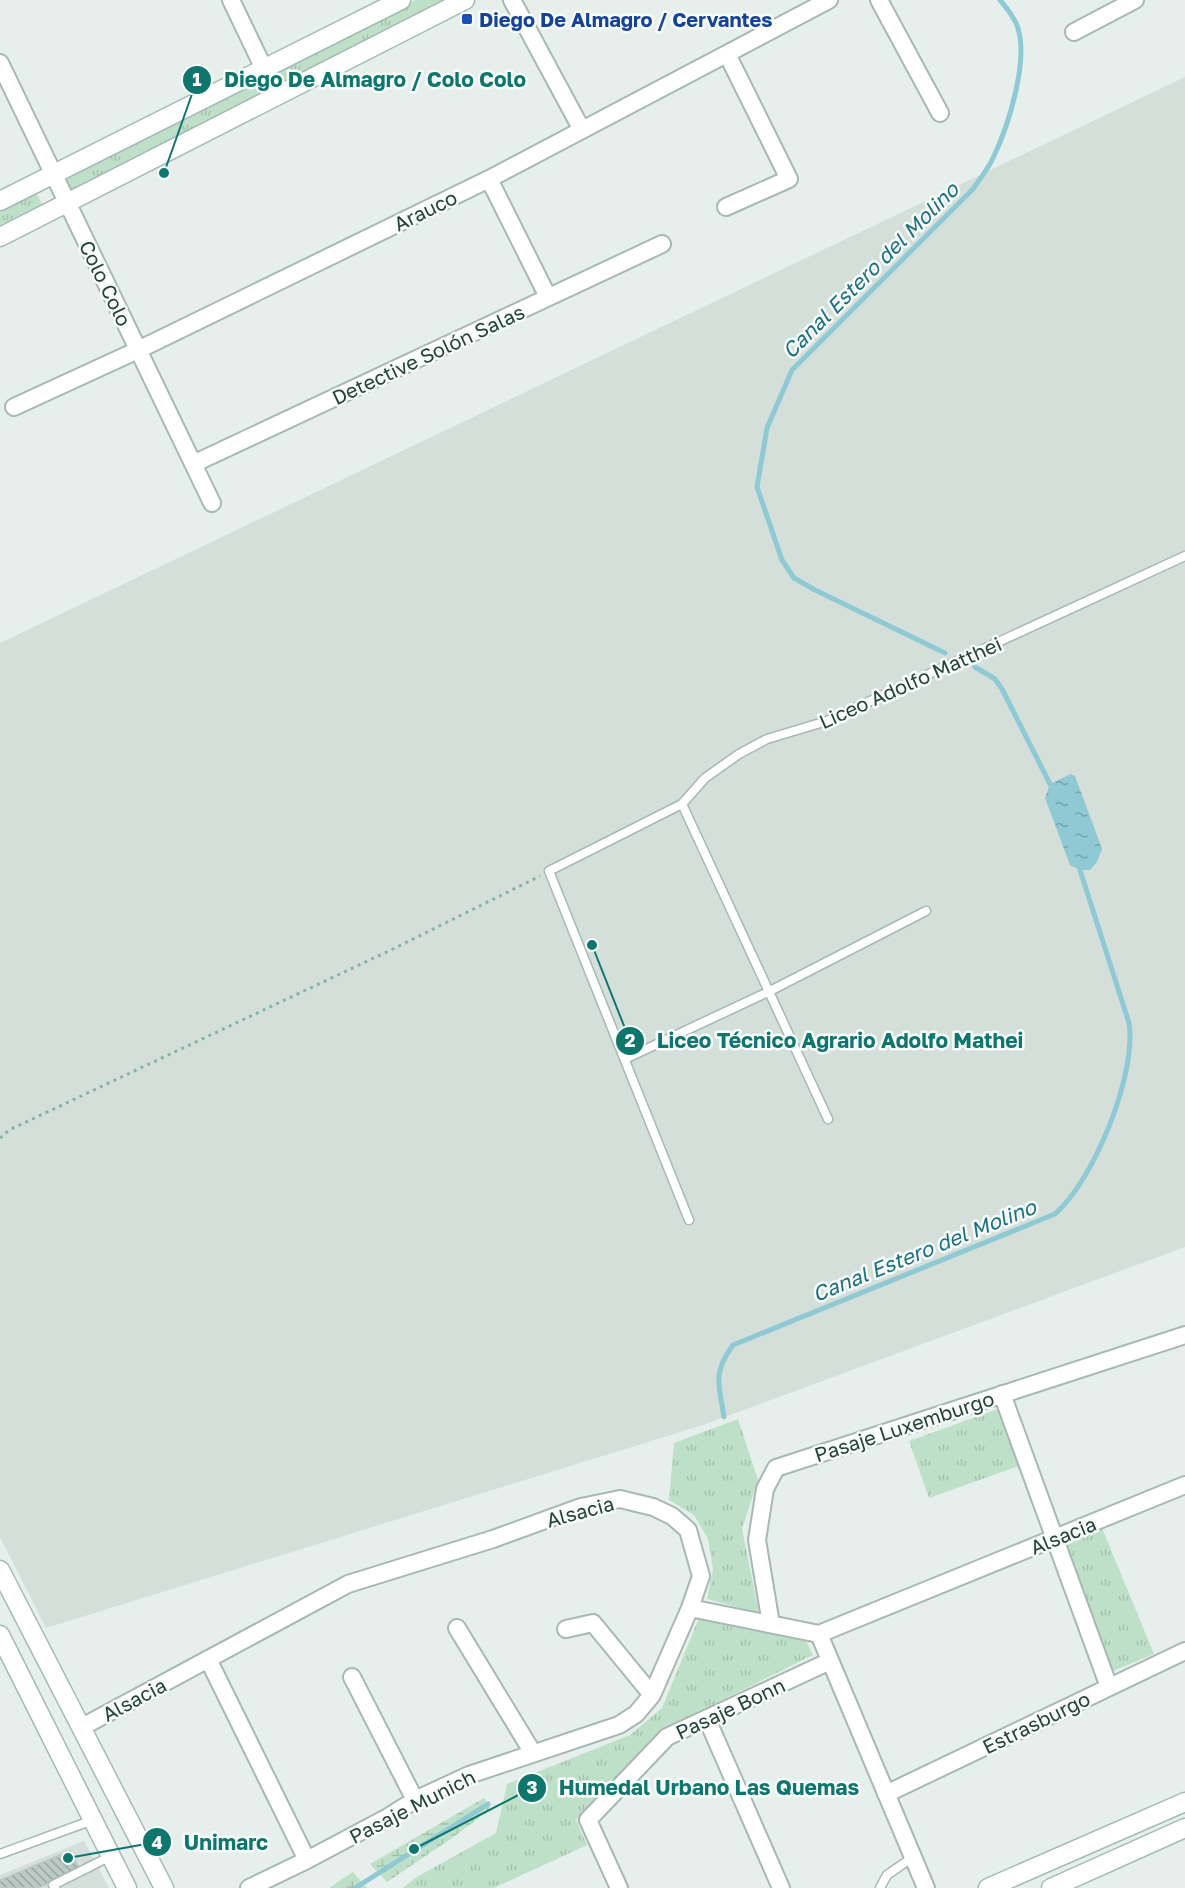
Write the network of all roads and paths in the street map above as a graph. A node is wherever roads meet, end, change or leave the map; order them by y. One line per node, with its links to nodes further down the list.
1 (231, 0): 11 (street)
2 (401, 0): 11 (main road)
3 (465, 0): 12 (main road)
4 (512, 0): 14 (street)
5 (830, 0): 9 (street, Arauco)
6 (879, 0): 13 (street)
7 (1135, 0): 8 (street)
8 (1074, 32)
9 (727, 54): 14 (street, Arauco); 19 (street)
10 (0, 63): 15 (street, Colo Colo)
11 (263, 69): 12 (street); 15 (main road)
12 (277, 96): 18 (main road)
13 (940, 113)
14 (582, 130): 16 (street, Arauco)
15 (54, 174): 17 (main road); 18 (street, Colo Colo)
16 (489, 179): 22 (street); 23 (street, Arauco)
17 (0, 201)
18 (68, 203): 20 (main road); 23 (street, Colo Colo)
19 (726, 207)
20 (0, 237)
21 (662, 244): 22 (street, Detective Solón Salas)
22 (548, 297): 25 (street, Detective Solón Salas)
23 (138, 350): 24 (street, Arauco); 25 (street, Colo Colo)
24 (14, 407)
25 (193, 464): 26 (street, Colo Colo)
26 (212, 503)
27 (1185, 556): 28 (lane, Liceo Adolfo Matthei)
28 (682, 804): 29 (lane, Liceo Adolfo Matthei); 31 (lane)
29 (549, 871): 32 (lane); 34 (path)
30 (926, 911): 31 (lane)
31 (768, 992): 32 (lane); 33 (lane)
32 (625, 1059): 35 (lane)
33 (828, 1119)
34 (0, 1138)
35 (689, 1220)
36 (1185, 1335): 37 (street, Pasaje Luxemburgo)
37 (1002, 1394): 39 (street); 42 (street, Pasaje Luxemburgo)
38 (1185, 1485): 39 (street, Alsacia)
39 (1055, 1538): 45 (street, Alsacia); 53 (street)
40 (0, 1570): 48 (main road)
41 (690, 1608): 42 (street); 49 (street, Alsacia); 54 (street, Pasaje Munich)
42 (771, 1624): 45 (street)
43 (457, 1628): 57 (street)
44 (566, 1629): 54 (street)
45 (819, 1634): 51 (street)
46 (0, 1635): 50 (main road)
47 (1185, 1651): 53 (street, Estrasburgo)
48 (44, 1653): 50 (main road); 56 (main road)
49 (208, 1659): 56 (street, Alsacia); 66 (street)
50 (10, 1661): 61 (main road)
51 (830, 1661): 55 (street, Pasaje Bonn); 58 (street)
52 (352, 1677): 59 (street)
53 (1109, 1687): 58 (street, Estrasburgo)
54 (652, 1695): 57 (street, Pasaje Munich)
55 (707, 1719): 71 (street, Pasaje Bonn); 72 (street)
56 (82, 1727): 69 (main road)
57 (533, 1753): 59 (street, Pasaje Munich)
58 (886, 1794): 65 (street)
59 (415, 1800): 66 (street, Pasaje Munich)
60 (1185, 1802): 75 (main road)
61 (93, 1820): 63 (lane); 64 (main road)
62 (1185, 1828): 76 (main road)
63 (0, 1854)
64 (111, 1856): 67 (lane); 68 (main road)
65 (913, 1857): 73 (lane); 74 (street)
66 (307, 1860): 70 (street, Pasaje Munich)
67 (55, 1888)
68 (127, 1888)
69 (164, 1888)
70 (249, 1888)
71 (619, 1888)
72 (781, 1888)
73 (880, 1888)
74 (926, 1888)
75 (988, 1888)
76 (1051, 1888)

